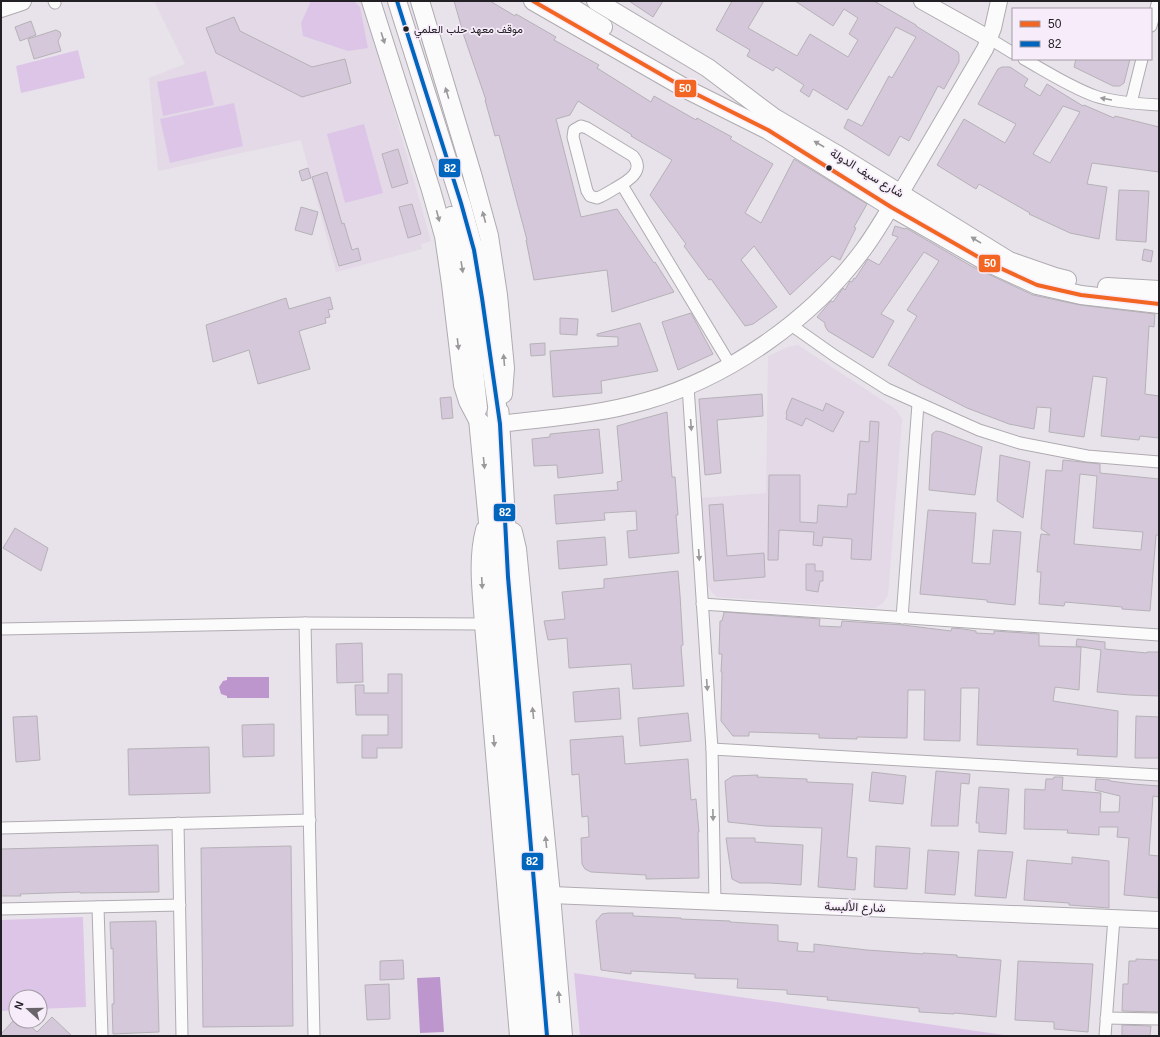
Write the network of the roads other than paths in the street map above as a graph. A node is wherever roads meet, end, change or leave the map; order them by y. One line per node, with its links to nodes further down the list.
1 (22, 1): 13 (main road)
2 (371, 1): 31 (main road, one-way to 31)
3 (384, 1): 31 (main road, one-way to 31)
4 (397, 1): 31 (main road)
5 (420, 1): 31 (main road, one-way to 5)
6 (534, 1): 22 (main road, شارع سيف الدولة)
7 (561, 1): 15 (main road)
8 (576, 1): 15 (main road)
9 (596, 1): 22 (main road, شارع سيف الدولة)
10 (922, 1): 16 (street)
11 (999, 1): 16 (street)
12 (1158, 1): 14 (street)
13 (1, 8)
14 (1152, 22)
15 (604, 23): 22 (main road)
16 (990, 39): 17 (street); 24 (street)
17 (1012, 52)
18 (1026, 60): 20 (street, one-way to 18)
19 (1142, 60): 20 (street)
20 (1131, 103): 21 (street)
21 (1159, 105)
22 (770, 124): 24 (main road, شارع سيف الدولة)
23 (622, 184): 23 (street); 28 (street)
24 (896, 200): 25 (main road, شارع سيف الدولة, one-way to 24); 26 (main road, شارع سيف الدولة); 27 (street)
25 (1159, 290)
26 (1159, 304)
27 (791, 325): 28 (street); 30 (street)
28 (731, 366): 29 (street)
29 (688, 386): 31 (street); 34 (street, one-way to 34)
30 (918, 404): 32 (street); 35 (street)
31 (492, 420): 33 (highway)
32 (1159, 462)
33 (497, 516): 37 (main road, one-way to 37); 45 (main road, one-way to 33); 58 (highway); 59 (highway)
34 (702, 604): 35 (street); 40 (street, one-way to 40)
35 (902, 618): 39 (street)
36 (305, 624): 37 (street); 38 (street); 42 (street)
37 (484, 624): 57 (main road, one-way to 57)
38 (1, 629)
39 (1159, 635)
40 (712, 749): 41 (street); 46 (street, one-way to 46)
41 (1159, 775)
42 (310, 820): 43 (street); 56 (street)
43 (178, 823): 44 (street); 47 (street)
44 (1, 828)
45 (551, 895): 46 (street, شارع الألبسة); 60 (main road, one-way to 45)
46 (715, 901): 50 (street, شارع الألبسة)
47 (180, 905): 48 (street); 55 (street)
48 (98, 907): 49 (street); 54 (street)
49 (1, 909)
50 (1114, 918): 51 (street, شارع الألبسة); 52 (street)
51 (1159, 920)
52 (1106, 1018): 53 (street); 61 (street)
53 (1159, 1019)
54 (102, 1036)
55 (182, 1036)
56 (314, 1036)
57 (519, 1036)
58 (530, 1036)
59 (547, 1036)
60 (563, 1036)
61 (1105, 1036)

